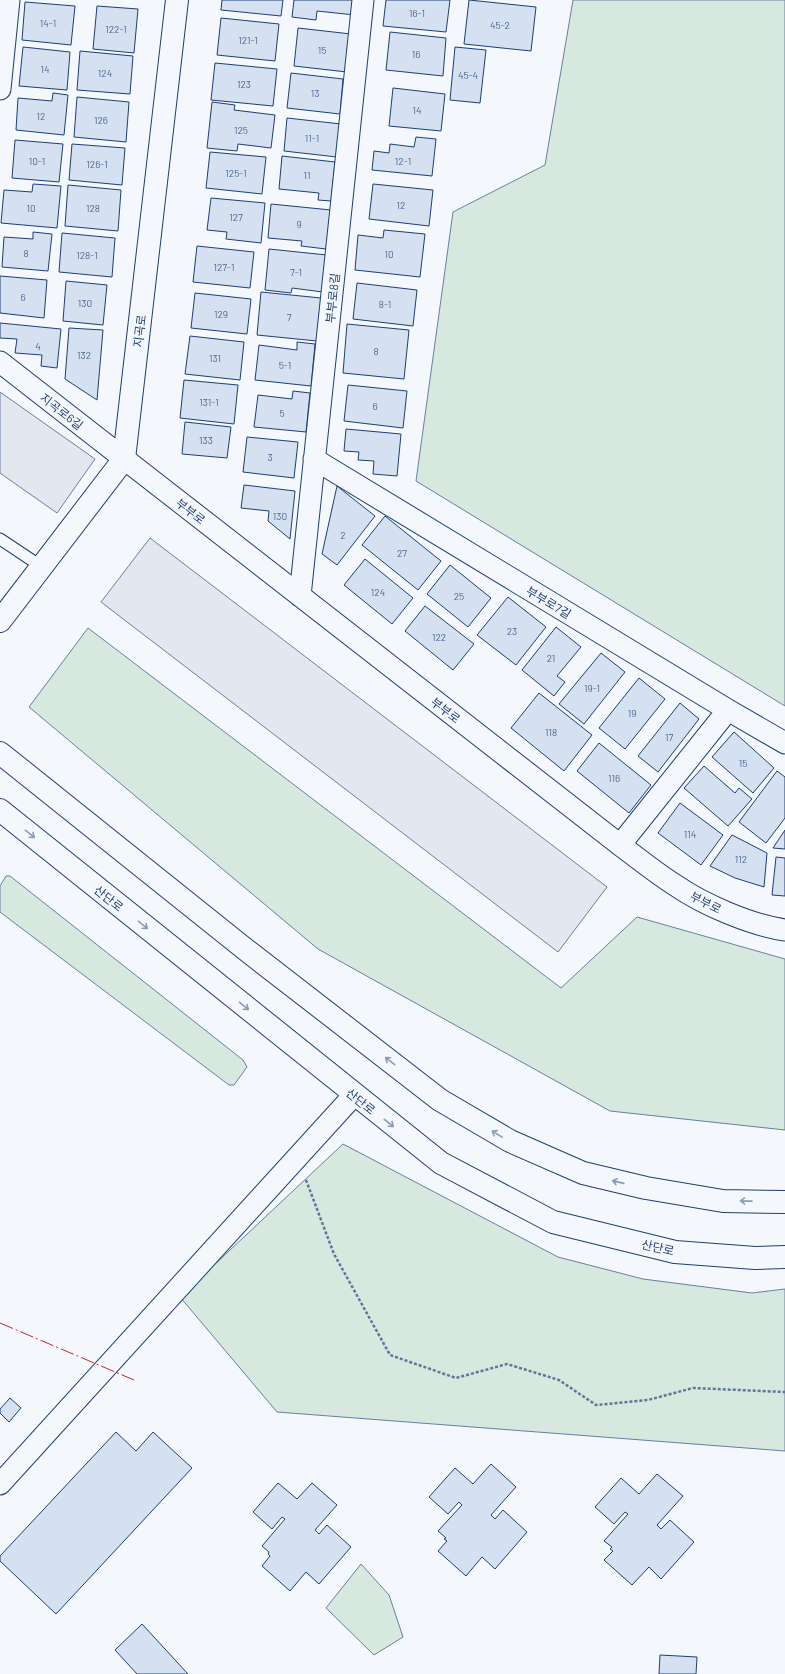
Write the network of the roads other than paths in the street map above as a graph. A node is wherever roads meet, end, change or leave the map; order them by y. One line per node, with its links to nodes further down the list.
1 (10, 0): 4 (street)
2 (177, 0): 6 (main road, 지곡로)
3 (364, 0): 7 (street, 부부로8길)
4 (0, 89)
5 (0, 362): 6 (street, 지곡로6길)
6 (124, 459): 9 (main road); 10 (street, 부부로)
7 (314, 459): 10 (street, 부부로8길); 12 (street, 부부로7길)
8 (0, 539): 9 (lane)
9 (42, 567): 11 (main road)
10 (300, 596): 16 (street, 부부로)
11 (0, 621)
12 (728, 710): 13 (street, 부부로7길); 16 (street)
13 (785, 743)
14 (0, 753): 19 (main road, one-way to 14)
15 (0, 810): 18 (main road, 산단로, one-way to 18)
16 (620, 845): 17 (street, 부부로)
17 (785, 930)
18 (354, 1095): 20 (main road, 산단로, one-way to 20); 21 (street)
19 (785, 1202)
20 (785, 1257)
21 (0, 1484)

